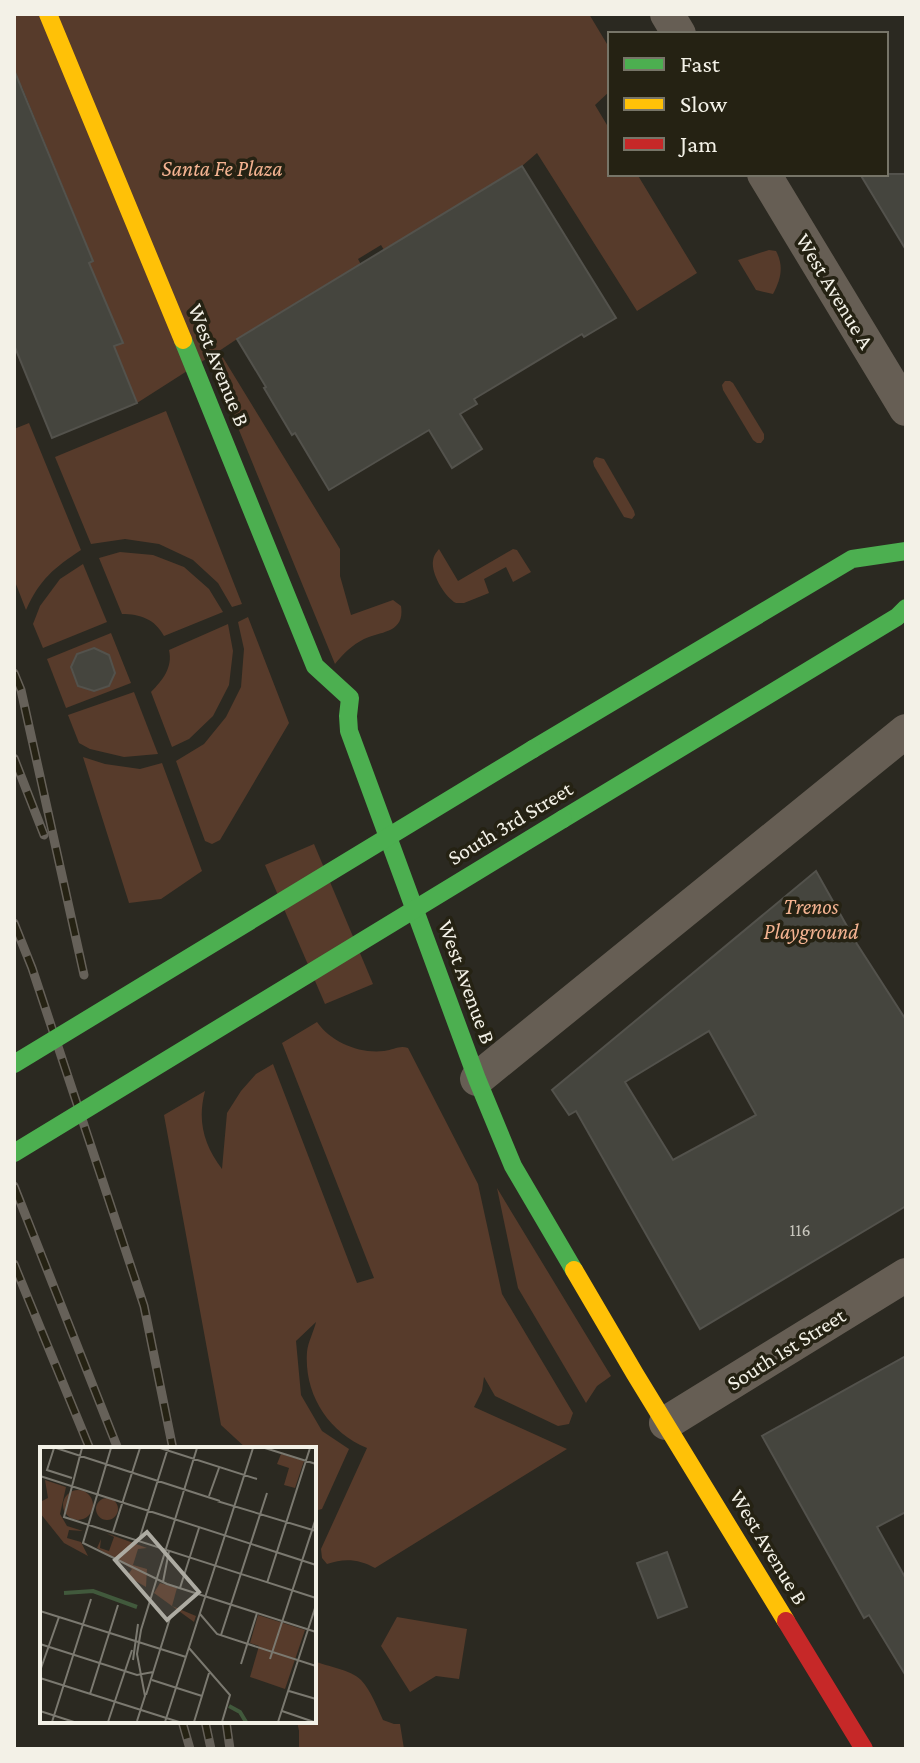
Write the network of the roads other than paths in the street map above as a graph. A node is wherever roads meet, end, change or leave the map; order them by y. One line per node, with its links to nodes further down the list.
1 (48, 14): 8 (main road, West Avenue B)
2 (765, 176): 3 (street, West Avenue A)
3 (906, 409)
4 (906, 551): 7 (main road, bridge)
5 (906, 608): 9 (main road, South 3rd Street, bridge)
6 (906, 731): 8 (street)
7 (14, 1064)
8 (477, 1079): 11 (main road, West Avenue B)
9 (14, 1153)
10 (906, 1275): 11 (street, South 1st Street)
11 (666, 1423): 12 (main road, West Avenue B)
12 (864, 1749)

